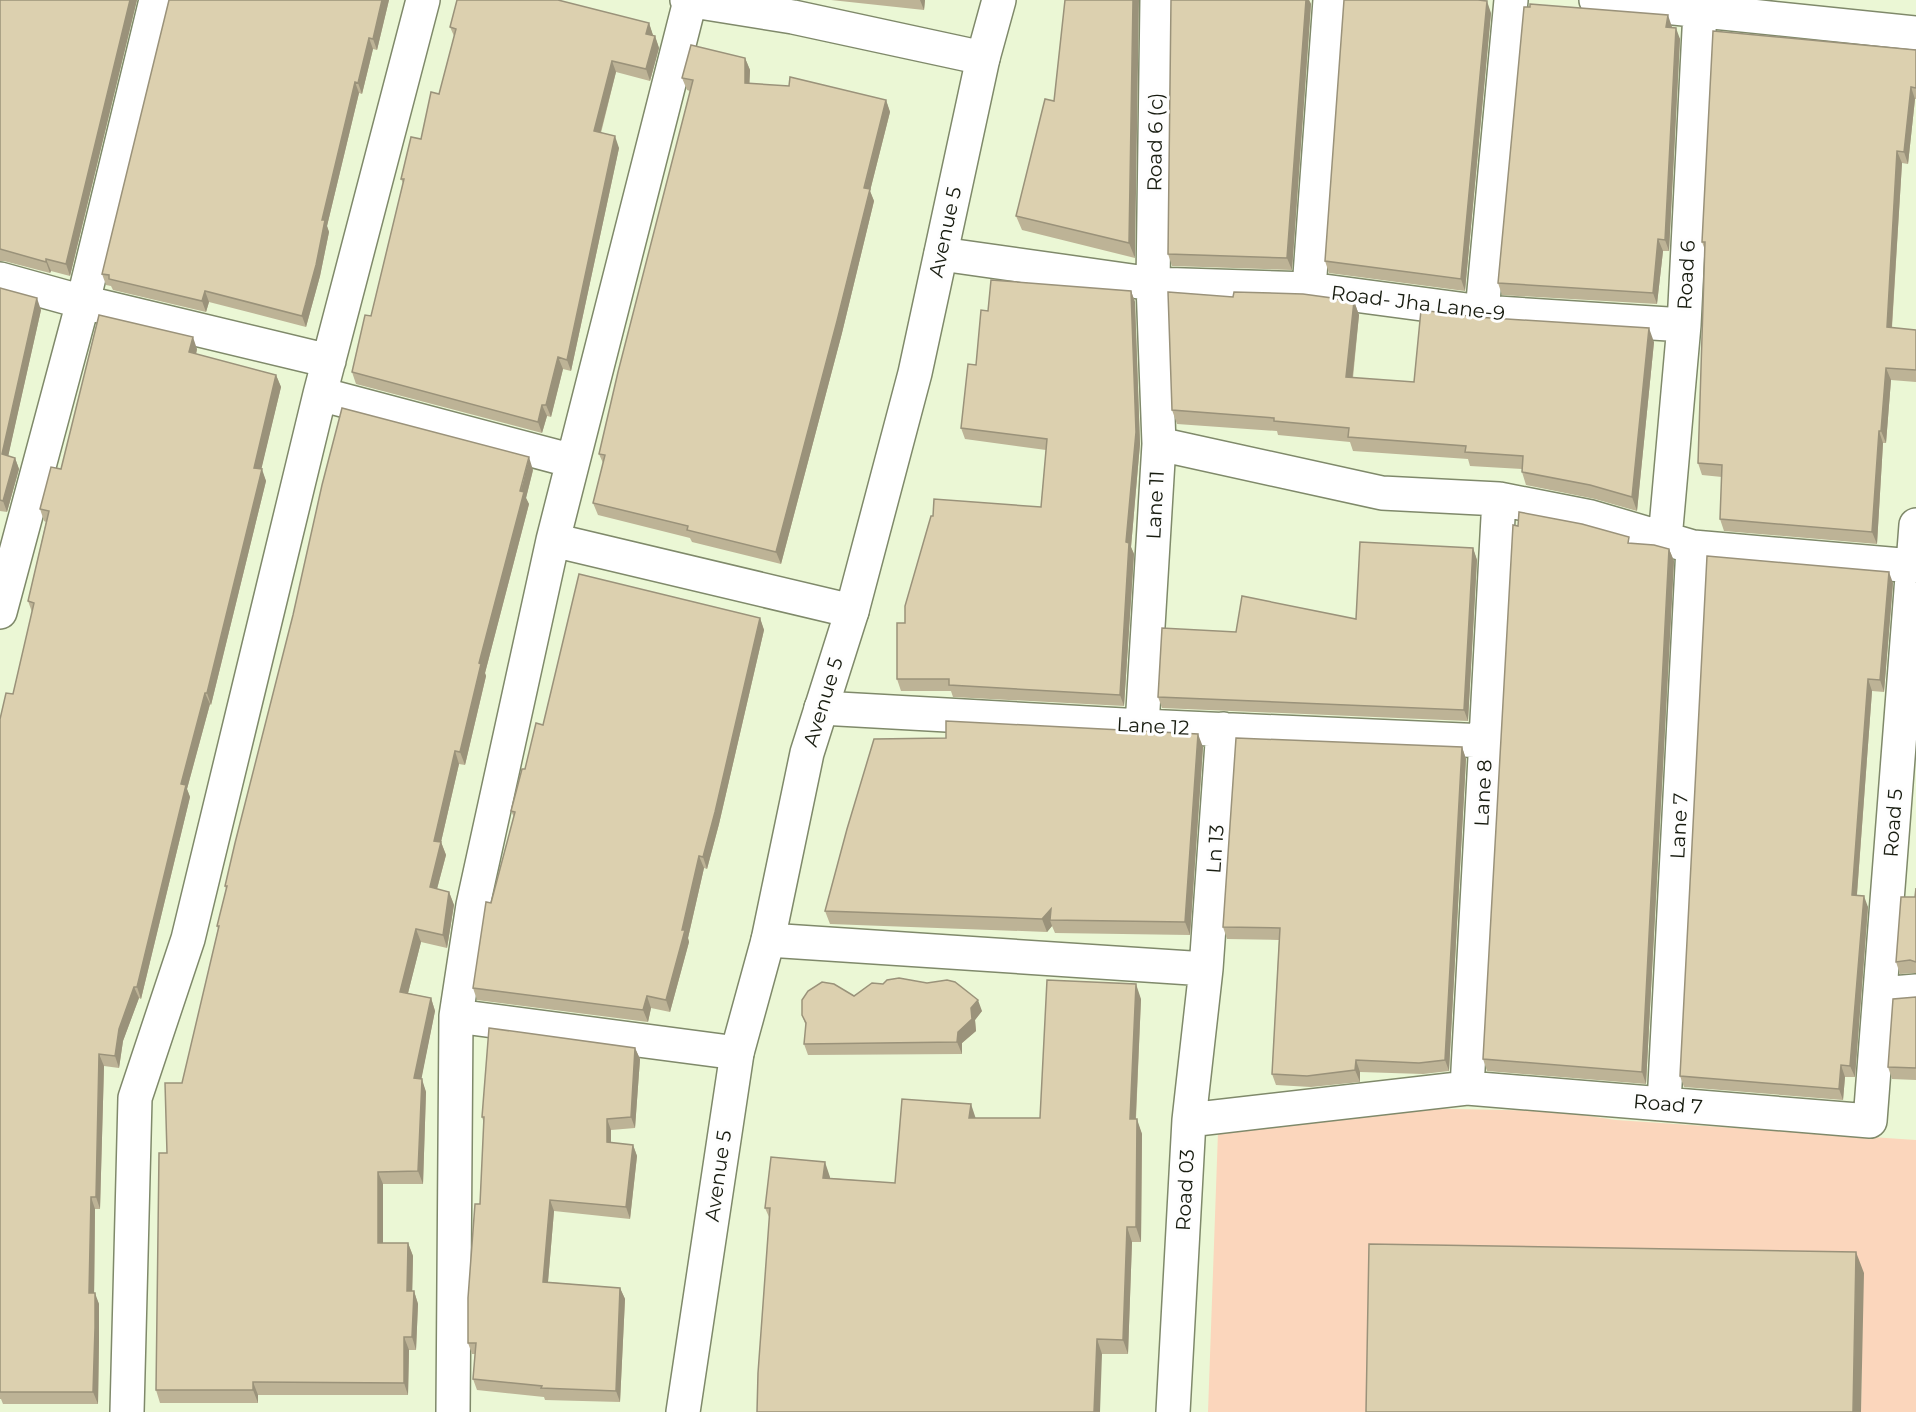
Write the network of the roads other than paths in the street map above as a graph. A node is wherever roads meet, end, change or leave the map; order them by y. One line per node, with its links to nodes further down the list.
1 (156, 0): 18 (street)
2 (423, 0): 21 (street)
3 (999, 0): 13 (street, Avenue 5)
4 (1157, 0): 16 (street, Road 6 (c))
5 (1330, 0): 17 (street)
6 (1511, 0): 19 (street)
7 (1596, 0): 10 (street)
8 (688, 1): 9 (street); 24 (street)
9 (793, 9): 13 (street)
10 (1700, 11): 11 (street); 20 (street, Road 6)
11 (1867, 13): 12 (street)
12 (1916, 33)
13 (983, 58): 14 (street, Avenue 5)
14 (941, 254): 16 (street, Road- Jha Lane-9); 30 (street, Avenue 5)
15 (0, 279): 18 (street)
16 (1153, 284): 17 (street, Road- Jha Lane-9); 23 (street, Lane 11)
17 (1309, 289): 19 (street, Road- Jha Lane-9)
18 (83, 302): 21 (street); 31 (street)
19 (1482, 312): 20 (street, Road- Jha Lane-9)
20 (1684, 325): 28 (street, Road 6)
21 (329, 361): 22 (street)
22 (320, 394): 24 (street); 46 (street)
23 (1159, 444): 25 (street); 33 (street, Lane 11)
24 (573, 461): 27 (street)
25 (1499, 499): 28 (street); 35 (street, Lane 8)
26 (1916, 525): 29 (street, Road 5)
27 (553, 540): 30 (street); 40 (street)
28 (1679, 543): 29 (street); 43 (street, Lane 7)
29 (1913, 566): 39 (street, Road 5)
30 (852, 611): 32 (street, Avenue 5)
31 (0, 612)
32 (821, 708): 33 (street, Lane 12); 36 (street, Avenue 5)
33 (1142, 726): 34 (street, Lane 12)
34 (1223, 729): 35 (street, Lane 12); 37 (street, Ln 13)
35 (1486, 741): 42 (street, Lane 8)
36 (768, 940): 37 (street); 41 (street, Avenue 5)
37 (1206, 969): 44 (street, Road 03)
38 (1916, 991): 39 (street)
39 (1880, 994): 45 (street, Road 5)
40 (456, 1016): 41 (street); 47 (street)
41 (737, 1053): 48 (street, Avenue 5)
42 (1467, 1088): 43 (street, Road 7); 44 (street, Road 7)
43 (1664, 1104): 45 (street, Road 7)
44 (1189, 1120): 49 (street, Road 03)
45 (1870, 1121)
46 (127, 1412)
47 (453, 1412)
48 (684, 1412)
49 (1173, 1412)

